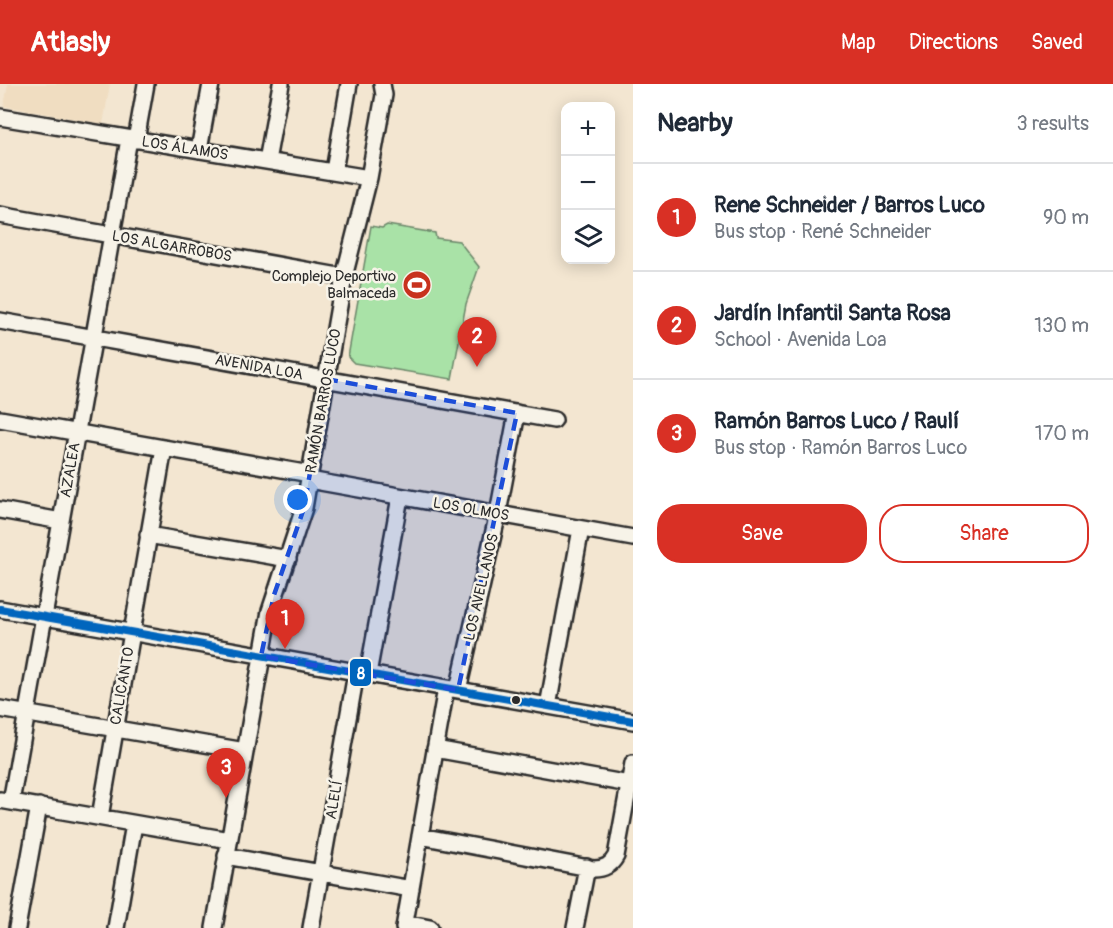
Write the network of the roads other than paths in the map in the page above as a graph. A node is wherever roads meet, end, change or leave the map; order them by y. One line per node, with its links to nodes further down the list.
1 (146, 84): 7 (street, AZALEA)
2 (211, 84): 8 (street)
3 (281, 84): 9 (street)
4 (349, 84): 10 (street)
5 (382, 84): 11 (street, RAMÓN BARROS LUCO)
6 (0, 117): 7 (street, LOS ÁLAMOS)
7 (132, 139): 8 (street, LOS ÁLAMOS); 13 (street, AZALEA)
8 (199, 150): 9 (street, LOS ÁLAMOS)
9 (267, 161): 10 (street, LOS ÁLAMOS)
10 (334, 171): 11 (street, LOS ÁLAMOS)
11 (369, 178): 14 (street, RAMÓN BARROS LUCO)
12 (0, 215): 13 (street, LOS ALGARROBOS)
13 (112, 235): 14 (street, LOS ALGARROBOS); 16 (street, AZALEA)
14 (344, 277): 17 (street, RAMÓN BARROS LUCO)
15 (0, 321): 16 (street, AVENIDA LOA)
16 (94, 338): 17 (street, AVENIDA LOA); 21 (street, AZALEA)
17 (326, 379): 18 (street, AVENIDA LOA); 23 (street, RAMÓN BARROS LUCO)
18 (517, 413): 20 (street, AVENIDA LOA); 26 (street, LOS AVELLANOS)
19 (0, 419): 21 (street, LOS OLMOS)
20 (554, 420)
21 (77, 432): 22 (street, LOS OLMOS); 27 (street, AZALEA)
22 (164, 448): 23 (street, LOS OLMOS); 29 (street, CALICANTO)
23 (310, 477): 24 (street, LOS OLMOS); 31 (street, RAMÓN BARROS LUCO)
24 (400, 497): 26 (street, LOS OLMOS); 36 (street, ALELÍ)
25 (0, 510): 27 (street)
26 (498, 513): 28 (street, LOS OLMOS); 37 (street, LOS AVELLANOS)
27 (61, 521): 33 (street, AZALEA)
28 (581, 529): 30 (street, LOS OLMOS); 38 (street)
29 (148, 535): 31 (street); 34 (street, CALICANTO)
30 (633, 538)
31 (288, 559): 35 (street, RAMÓN BARROS LUCO)
32 (0, 609): 33 (street)
33 (45, 616): 34 (street); 40 (street, AZALEA)
34 (132, 633): 35 (street); 42 (street, CALICANTO)
35 (261, 656): 36 (street); 44 (street, RAMÓN BARROS LUCO)
36 (362, 673): 37 (street); 55 (street, ALELÍ)
37 (452, 689): 38 (street); 43 (street, LOS AVELLANOS)
38 (548, 706): 41 (street)
39 (0, 709): 40 (street)
40 (27, 714): 42 (street); 47 (street, AZALEA)
41 (633, 721)
42 (115, 729): 44 (street); 49 (street, CALICANTO)
43 (435, 749): 46 (street); 51 (street, LOS AVELLANOS)
44 (245, 751): 52 (street, RAMÓN BARROS LUCO)
45 (633, 763): 46 (street)
46 (629, 784): 54 (street)
47 (6, 801): 48 (street)
48 (39, 806): 49 (street); 58 (street)
49 (100, 817): 50 (street)
50 (135, 824): 52 (street); 59 (street)
51 (420, 836): 54 (street); 56 (street, LOS AVELLANOS)
52 (229, 840): 53 (street, RAMÓN BARROS LUCO)
53 (226, 856): 55 (street); 60 (street, RAMÓN BARROS LUCO)
54 (587, 867): 63 (street)
55 (321, 873): 56 (street); 61 (street, ALELÍ)
56 (411, 889): 57 (street, LOS AVELLANOS)
57 (404, 926): 62 (street)
58 (17, 928)
59 (116, 928)
60 (214, 928)
61 (311, 928)
62 (430, 928)
63 (575, 928)

